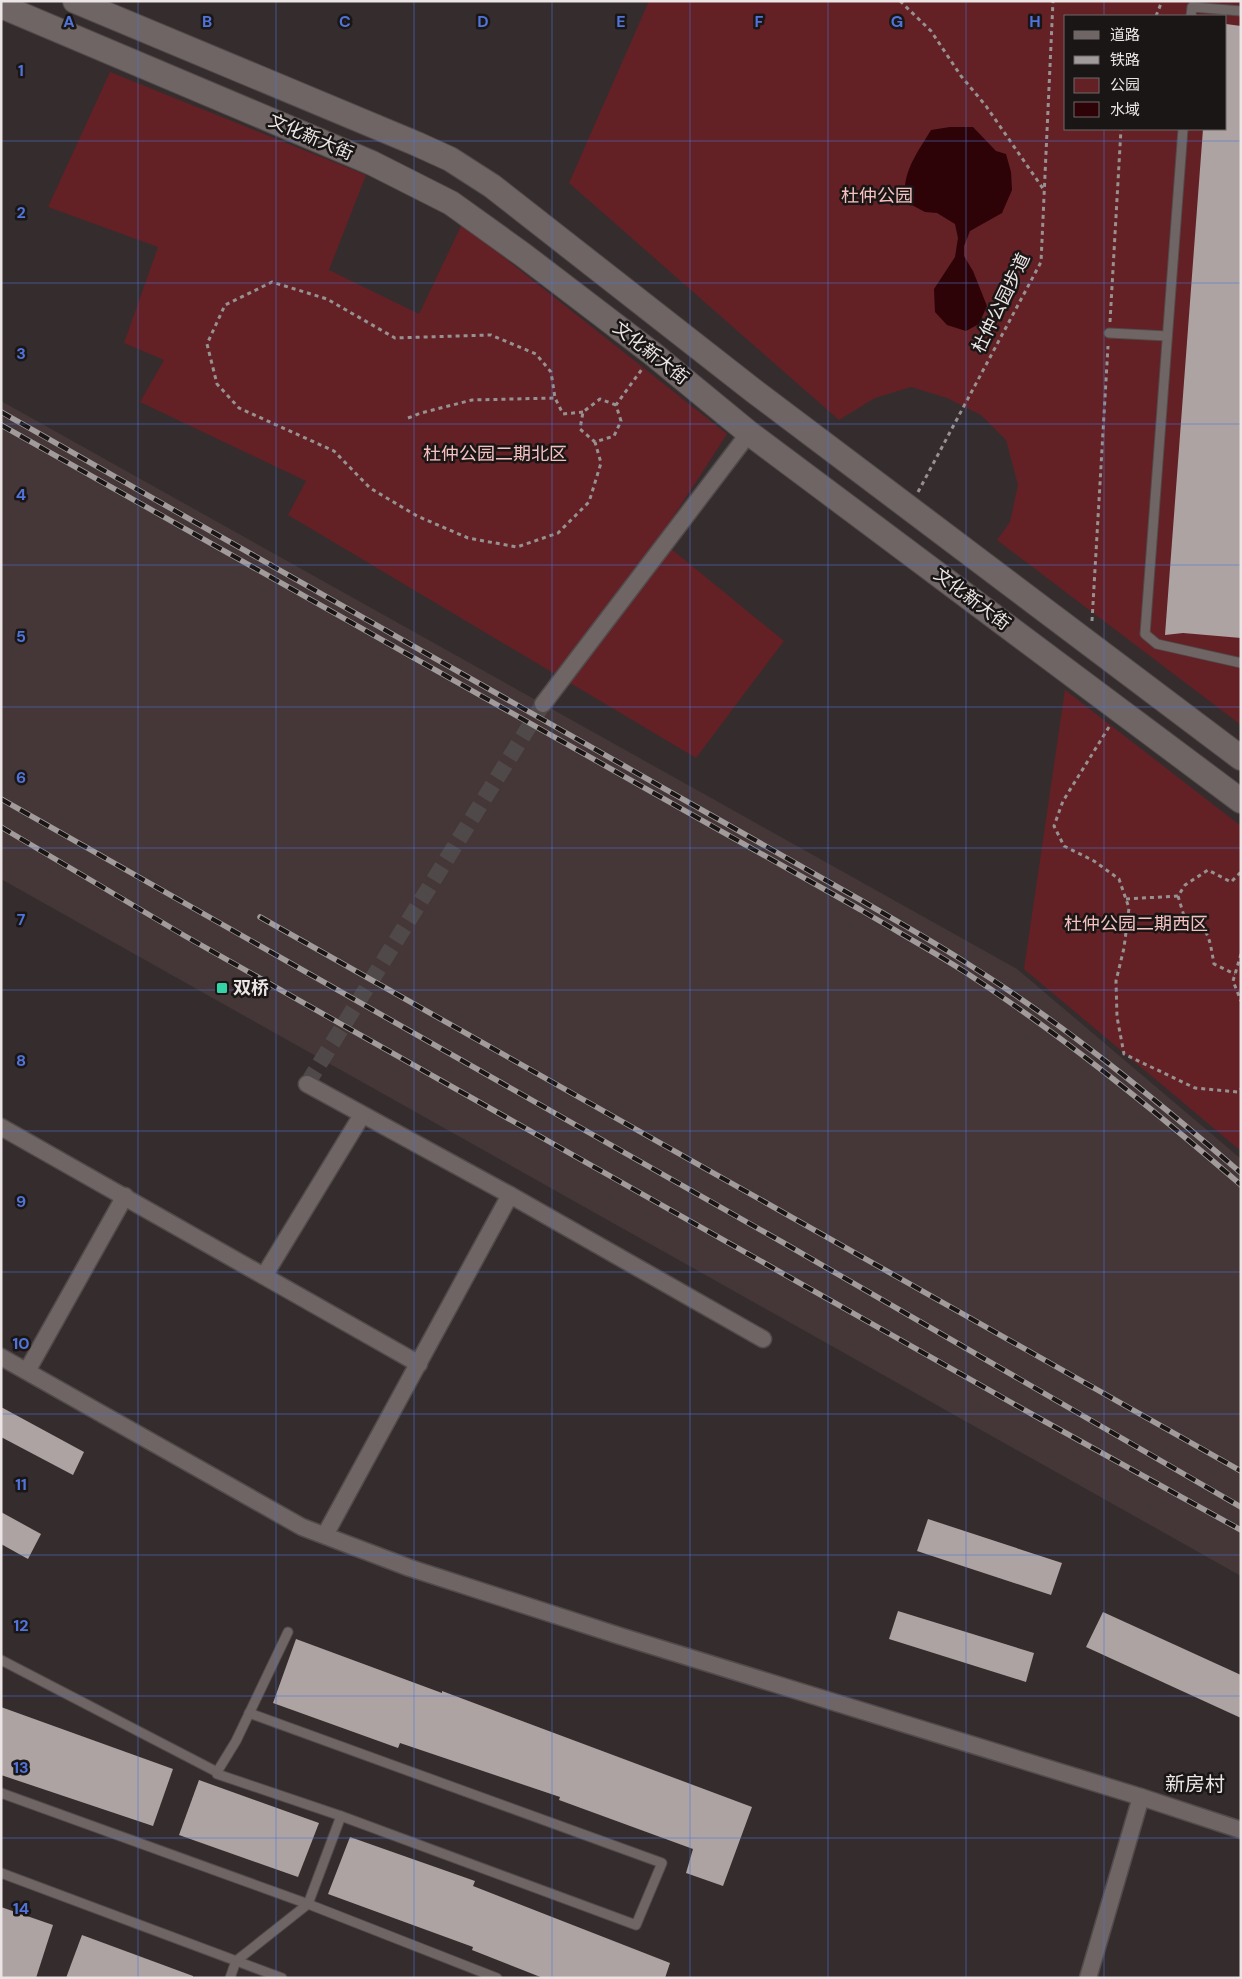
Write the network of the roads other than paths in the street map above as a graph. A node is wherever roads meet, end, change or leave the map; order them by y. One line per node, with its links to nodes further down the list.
1 (75, 1): 11 (street, 文化新大街)
2 (1, 6): 8 (street, 文化新大街)
3 (1190, 8): 4 (lane)
4 (1241, 11)
5 (1183, 130): 7 (lane)
6 (1109, 333): 7 (lane)
7 (1167, 336): 9 (lane)
8 (749, 433): 10 (street); 12 (street, 文化新大街)
9 (1241, 663)
10 (543, 704)
11 (1241, 758)
12 (1241, 801)
13 (307, 1084): 14 (street)
14 (362, 1115): 16 (street); 18 (street)
15 (1, 1128): 17 (street)
16 (510, 1195): 19 (street); 21 (street)
17 (125, 1196): 18 (street); 22 (street)
18 (264, 1276): 21 (street)
19 (764, 1339)
20 (1, 1357): 22 (street)
21 (420, 1364): 23 (street)
22 (27, 1371): 23 (street)
23 (325, 1535): 29 (street)
24 (288, 1632): 26 (lane)
25 (1, 1660): 27 (lane)
26 (249, 1713): 27 (lane); 30 (lane)
27 (217, 1772): 30 (lane)
28 (1, 1793): 33 (lane)
29 (1141, 1797): 31 (street); 38 (street)
30 (341, 1816): 33 (lane)
31 (1241, 1830)
32 (1, 1873): 34 (lane)
33 (308, 1904): 34 (lane); 37 (lane)
34 (236, 1960): 35 (lane); 36 (lane)
35 (230, 1978)
36 (282, 1978)
37 (497, 1978)
38 (1088, 1978)

